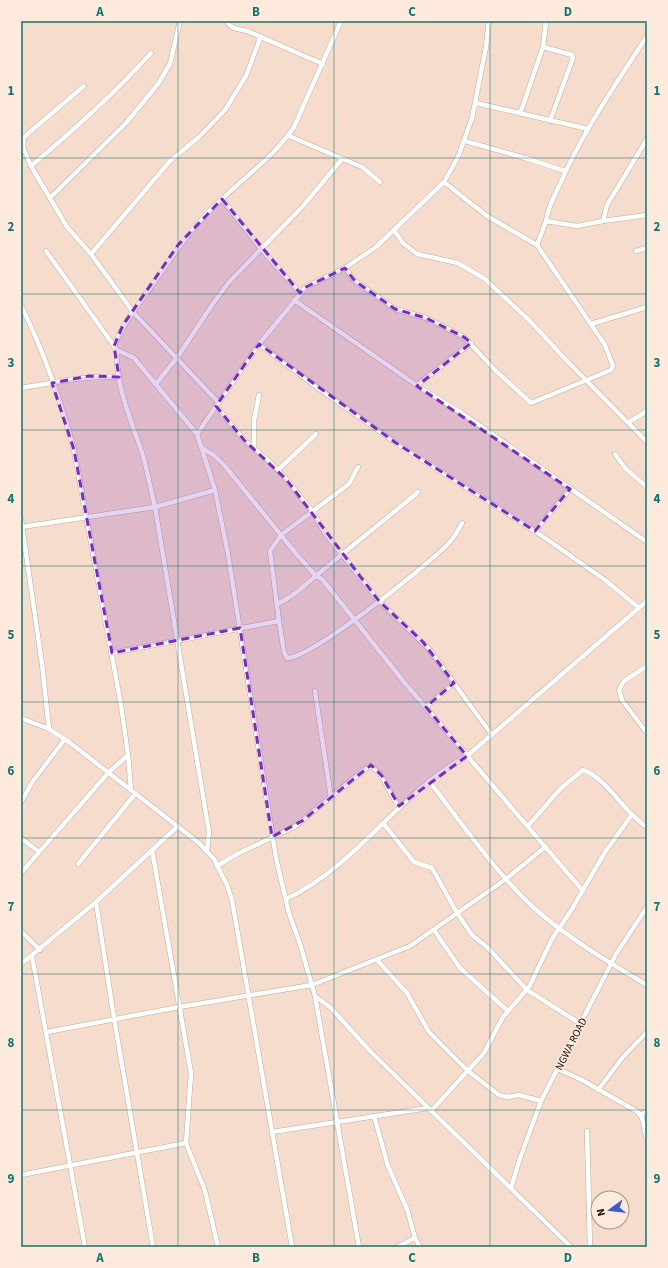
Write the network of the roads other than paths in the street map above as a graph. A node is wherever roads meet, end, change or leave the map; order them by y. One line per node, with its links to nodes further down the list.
1 (180, 21): 24 (street)
2 (227, 21): 6 (street)
3 (341, 21): 10 (street)
4 (489, 21): 12 (street)
5 (546, 21): 8 (street)
6 (261, 36): 10 (street); 35 (street)
7 (647, 36): 15 (street)
8 (543, 47): 13 (street); 14 (street)
9 (151, 53): 20 (street)
10 (323, 64): 16 (street)
11 (84, 86): 20 (street)
12 (476, 103): 13 (street); 18 (street)
13 (520, 114): 14 (street)
14 (550, 121): 15 (street)
15 (588, 129): 21 (street)
16 (289, 136): 19 (street); 25 (street)
17 (647, 139): 28 (street)
18 (465, 141): 21 (street); 23 (street)
19 (342, 159): 22 (street); 32 (street)
20 (31, 166): 24 (street)
21 (565, 172): 27 (street)
22 (380, 182)
23 (444, 182): 29 (street); 30 (street)
24 (50, 198): 35 (street)
25 (222, 199): 32 (street); 41 (street)
26 (647, 215): 28 (street)
27 (546, 221): 28 (street); 30 (street)
28 (602, 221)
29 (394, 230): 36 (street); 48 (street)
30 (537, 245): 42 (street)
31 (647, 248): 34 (street)
32 (262, 250): 37 (street); 46 (street)
33 (46, 251): 45 (street)
34 (636, 251)
35 (92, 254): 41 (street)
36 (345, 268): 37 (street); 43 (street)
37 (300, 294): 38 (street)
38 (294, 300): 44 (street); 51 (street)
39 (21, 305): 49 (street)
40 (647, 307): 42 (street)
41 (133, 312): 45 (street); 46 (street)
42 (591, 324): 48 (street)
43 (471, 343): 48 (street); 51 (street)
44 (260, 344): 54 (street); 75 (street)
45 (115, 348): 47 (street); 50 (street)
46 (176, 358): 50 (street); 54 (street)
47 (119, 377): 49 (street); 69 (street)
48 (587, 381): 56 (street)
49 (52, 383): 52 (street); 71 (street)
50 (156, 384): 57 (street)
51 (417, 386): 66 (street)
52 (21, 388)
53 (259, 395): 61 (street)
54 (217, 404): 57 (street); 61 (street)
55 (647, 411): 56 (street)
56 (629, 422): 59 (street)
57 (198, 434): 60 (street)
58 (316, 434): 64 (street)
59 (647, 442)
60 (202, 448): 67 (street); 76 (street)
61 (254, 448): 64 (street)
62 (615, 454): 65 (street)
63 (358, 467): 70 (street)
64 (278, 470): 70 (street)
65 (647, 487)
66 (570, 489): 75 (street); 77 (street)
67 (215, 490): 69 (street); 86 (street)
68 (418, 492): 78 (street)
69 (154, 507): 71 (street); 87 (street)
70 (312, 511): 76 (street); 78 (street)
71 (87, 517): 74 (street); 88 (street)
72 (21, 519): 74 (street)
73 (462, 523): 80 (street)
74 (22, 526): 94 (street)
75 (535, 531): 83 (street)
76 (281, 535): 79 (street); 82 (street)
77 (647, 542)
78 (343, 555): 79 (street); 80 (street)
79 (316, 576): 82 (street); 84 (street)
80 (379, 600): 84 (street); 90 (street)
81 (647, 602): 83 (street)
82 (277, 604): 85 (street)
83 (639, 608): 96 (street)
84 (354, 619): 85 (street); 92 (street)
85 (279, 621): 86 (street)
86 (240, 628): 87 (street); 112 (street)
87 (176, 641): 88 (street); 116 (street)
88 (112, 653): 98 (street)
89 (647, 666): 95 (street)
90 (454, 683): 92 (street); 96 (street)
91 (316, 692): 104 (street)
92 (426, 707): 99 (street)
93 (21, 718): 94 (street)
94 (48, 729): 97 (street)
95 (647, 733)
96 (492, 735): 99 (street)
97 (65, 739): 100 (street); 105 (street)
98 (128, 756): 100 (street); 102 (street)
99 (467, 756): 101 (street); 110 (street)
100 (109, 772): 102 (street); 117 (street)
101 (429, 782): 106 (street); 121 (street)
102 (131, 789): 103 (street)
103 (136, 793): 109 (street); 118 (street)
104 (331, 798): 106 (street); 112 (street)
105 (21, 802)
106 (399, 806): 108 (street)
107 (631, 816): 110 (street); 111 (street); 122 (street)
108 (383, 823): 123 (street); 126 (street)
109 (178, 826): 115 (street); 116 (street)
110 (528, 826): 114 (street)
111 (647, 827)
112 (272, 837): 119 (street); 123 (street)
113 (21, 838): 117 (street)
114 (544, 848): 121 (street); 122 (street)
115 (152, 850): 124 (street); 140 (street)
116 (207, 850): 119 (street)
117 (40, 852): 120 (street)
118 (78, 864)
119 (218, 866): 138 (street)
120 (21, 873)
121 (506, 879): 126 (street); 127 (street)
122 (583, 891): 127 (street)
123 (286, 899): 136 (street)
124 (96, 902): 130 (street); 142 (street)
125 (647, 907): 134 (street, NGWA ROAD)
126 (457, 914): 128 (street); 137 (street)
127 (559, 929): 134 (street); 137 (street)
128 (434, 930): 132 (street); 141 (street)
129 (21, 931): 130 (street)
130 (40, 950): 131 (street)
131 (32, 956): 133 (street); 144 (street)
132 (378, 960): 136 (street); 147 (street)
133 (21, 964)
134 (611, 964): 135 (street); 143 (street, NGWA ROAD)
135 (647, 985)
136 (312, 986): 138 (street); 139 (street)
137 (527, 990): 141 (street); 143 (street)
138 (248, 996): 140 (street); 156 (street)
139 (315, 996): 150 (street); 154 (street)
140 (179, 1007): 142 (street); 158 (street)
141 (508, 1011): 147 (street)
142 (114, 1018): 144 (street); 159 (street)
143 (581, 1024): 146 (street, NGWA ROAD)
144 (47, 1032): 160 (street)
145 (647, 1032): 148 (street)
146 (558, 1069): 148 (street); 149 (street, NGWA ROAD)
147 (468, 1071): 149 (street); 150 (street)
148 (598, 1090): 152 (street)
149 (541, 1101): 162 (street, NGWA ROAD)
150 (430, 1110): 153 (street); 162 (street)
151 (647, 1111): 152 (street)
152 (641, 1115): 157 (street)
153 (374, 1116): 154 (street); 163 (street)
154 (338, 1122): 156 (street); 168 (street)
155 (587, 1131): 172 (street)
156 (272, 1132): 167 (street)
157 (647, 1139)
158 (186, 1143): 159 (street); 166 (street)
159 (136, 1154): 160 (street); 165 (street)
160 (69, 1166): 161 (street); 164 (street)
161 (21, 1175)
162 (511, 1188): 171 (street)
163 (415, 1238): 169 (street); 170 (street)
164 (84, 1247)
165 (153, 1247)
166 (218, 1247)
167 (292, 1247)
168 (358, 1247)
169 (397, 1247)
170 (420, 1247)
171 (570, 1247)
172 (590, 1247)

